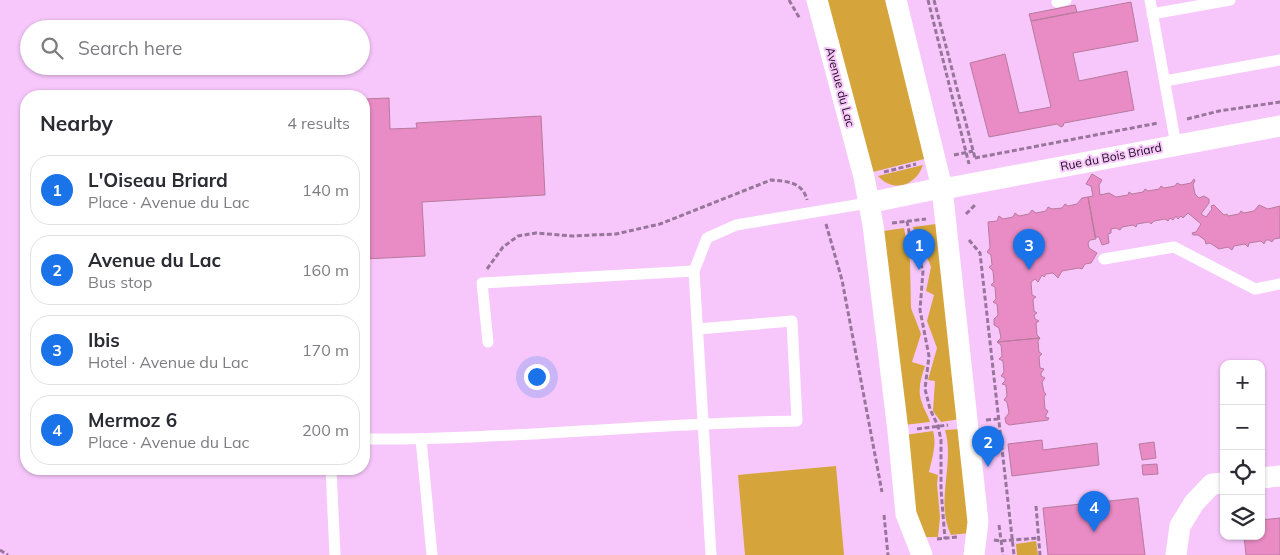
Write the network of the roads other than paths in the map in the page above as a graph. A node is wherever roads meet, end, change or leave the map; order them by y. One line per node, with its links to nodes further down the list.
1 (817, 0): 11 (street, Avenue du Lac)
2 (896, 0): 10 (street)
3 (1150, 0): 5 (lane)
4 (1230, 0): 5 (lane)
5 (1152, 14): 7 (lane)
6 (1280, 60): 7 (lane)
7 (1165, 81): 9 (lane)
8 (1280, 126): 9 (street, Rue du Bois Briard)
9 (1176, 145): 10 (street, Rue du Bois Briard)
10 (942, 188): 11 (street); 28 (street)
11 (868, 203): 13 (lane); 27 (street, Avenue du Lac)
12 (1104, 259): 14 (lane)
13 (694, 271): 15 (lane); 16 (lane)
14 (1280, 284)
15 (698, 329): 17 (lane); 17 (lane)
16 (488, 342)
17 (703, 423): 19 (lane); 26 (lane)
18 (370, 439): 19 (lane)
19 (421, 439): 25 (lane)
20 (331, 475): 24 (lane)
21 (1280, 476): 22 (street)
22 (1265, 478)
23 (1220, 483): 29 (street)
24 (334, 555)
25 (432, 555)
26 (711, 555)
27 (922, 555)
28 (974, 555)
29 (1176, 555)

